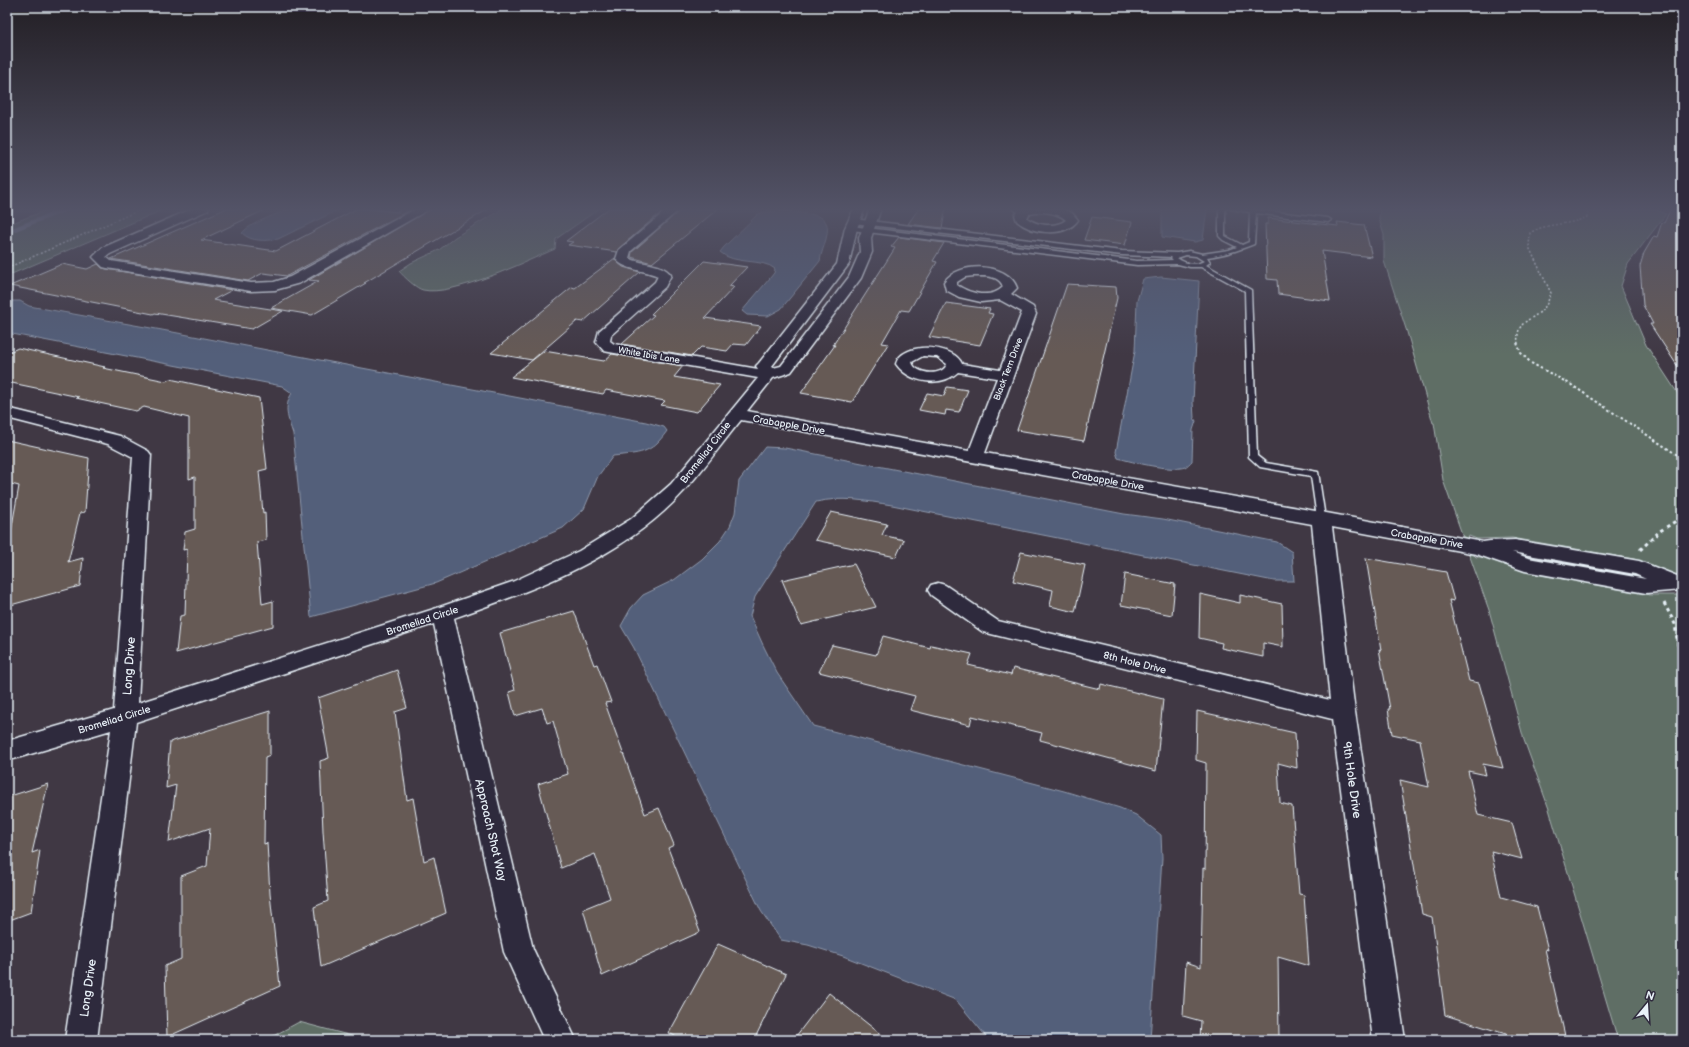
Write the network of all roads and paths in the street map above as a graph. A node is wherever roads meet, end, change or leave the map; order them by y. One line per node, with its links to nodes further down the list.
1 (32, 257): 13 (path)
2 (99, 257): 3 (street)
3 (337, 257)
4 (623, 257): 16 (street, White Ibis Lane)
5 (845, 257): 16 (street)
6 (864, 257): 16 (street)
7 (1093, 257): 11 (lane)
8 (1175, 257): 11 (lane)
9 (1202, 257): 12 (lane)
10 (1534, 257): 21 (path)
11 (1178, 262): 12 (lane)
12 (1202, 265): 22 (lane)
13 (7, 268)
14 (1002, 295): 17 (street, Black Tern Drive)
15 (954, 367): 17 (street)
16 (768, 375): 19 (street, Bromeliad Circle)
17 (1006, 375): 20 (street, Black Tern Drive)
18 (7, 414): 31 (street, Long Drive)
19 (736, 414): 20 (street, Crabapple Drive); 28 (street, Bromeliad Circle)
20 (974, 457): 22 (street, Crabapple Drive)
21 (1682, 458)
22 (1321, 518): 25 (street, Crabapple Drive); 30 (street, 9th Hole Drive)
23 (1682, 518): 24 (path)
24 (1637, 553)
25 (1681, 585)
26 (938, 590): 30 (street, 8th Hole Drive)
27 (1662, 600): 29 (path)
28 (442, 614): 31 (street, Bromeliad Circle); 34 (street, Approach Shot Way)
29 (1682, 662)
30 (1343, 712): 35 (street, 9th Hole Drive)
31 (125, 716): 32 (street, Bromeliad Circle); 33 (street, Long Drive)
32 (7, 751)
33 (80, 1040)
34 (560, 1040)
35 (1390, 1040)

